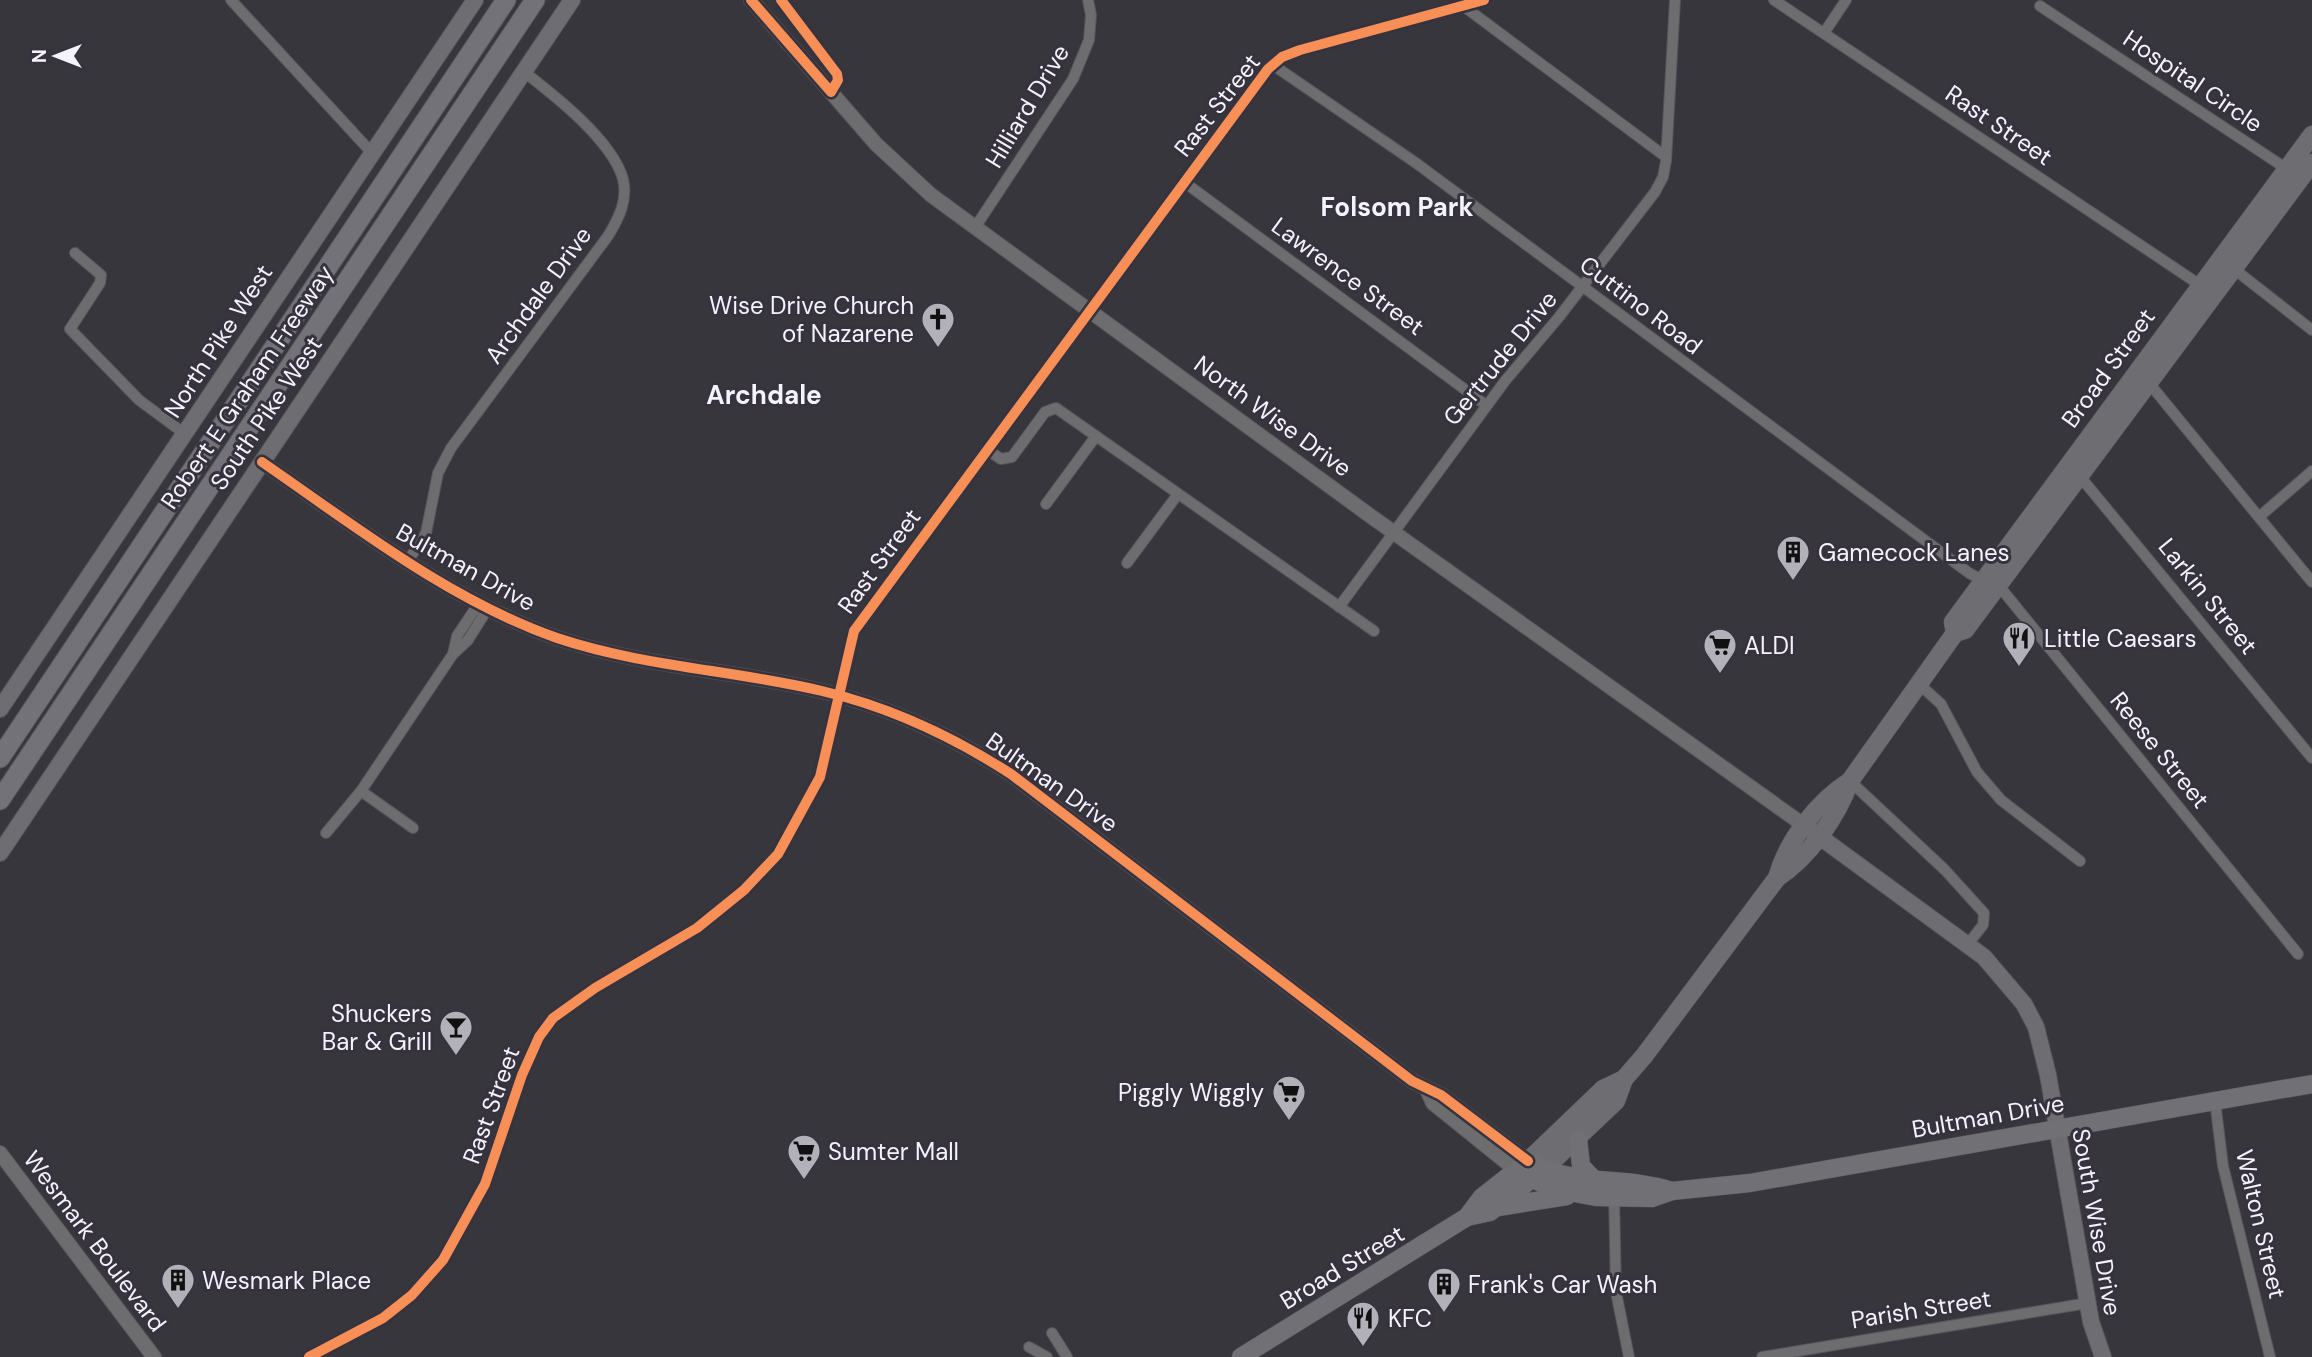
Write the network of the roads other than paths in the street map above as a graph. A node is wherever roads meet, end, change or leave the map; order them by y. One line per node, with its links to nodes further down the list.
1 (231, 0): 18 (street)
2 (475, 0): 18 (main road, North Pike West)
3 (506, 0): 52 (highway, Robert E Graham Freeway)
4 (535, 0): 56 (highway, Robert E Graham Freeway)
5 (572, 0): 16 (main road, South Pike West)
6 (751, 0): 23 (street, North Wise Drive)
7 (1088, 0): 23 (street, Hilliard Drive)
8 (1484, 0): 12 (street, Rast Street)
9 (1675, 0): 19 (street, Gertrude Drive)
10 (1774, 0): 14 (street, Rast Street)
11 (1846, 0): 14 (street)
12 (1462, 5): 15 (street, Rast Street); 19 (street)
13 (2040, 6): 21 (street, Hospital Circle)
14 (1824, 33): 26 (street, Rast Street)
15 (1273, 65): 22 (street, Rast Street); 27 (street, Cuttino Road)
16 (523, 71): 35 (main road, South Pike West); 42 (street, Archdale Drive)
17 (2312, 135): 21 (main road, Broad Street)
18 (372, 153): 32 (main road, North Pike West)
19 (1666, 157): 27 (street, Gertrude Drive)
20 (2311, 166): 25 (main road, Broad Street)
21 (2287, 169): 26 (main road, Broad Street)
22 (1184, 182): 28 (street, Rast Street); 31 (street, Lawrence Street)
23 (976, 226): 28 (street, North Wise Drive)
24 (75, 253): 32 (street)
25 (2234, 268): 29 (street); 30 (main road, Broad Street)
26 (2200, 285): 36 (main road, Broad Street)
27 (1583, 287): 31 (street, Gertrude Drive); 45 (street, Cuttino Road)
28 (1089, 309): 34 (street, Rast Street); 41 (street, North Wise Drive)
29 (2312, 330)
30 (2149, 383): 36 (main road, Broad Street); 40 (street)
31 (1486, 405): 41 (street, Gertrude Drive)
32 (184, 434): 51 (main road, North Pike West)
33 (1096, 436): 34 (street); 38 (street); 39 (street)
34 (986, 449): 50 (street, Rast Street)
35 (262, 462): 42 (street, Bultman Drive); 60 (main road, South Pike West)
36 (2073, 471): 45 (main road, Broad Street); 53 (street, Larkin Street)
37 (2312, 471): 40 (street)
38 (1178, 494): 43 (street); 47 (street)
39 (1046, 504)
40 (2259, 517): 44 (street)
41 (1393, 532): 47 (street, Gertrude Drive); 58 (street, North Wise Drive)
42 (408, 561): 46 (street, Bultman Drive)
43 (1127, 563)
44 (2312, 582)
45 (1990, 584): 49 (main road, Broad Street); 63 (street, Reese Street)
46 (483, 606): 50 (street, Bultman Drive); 55 (street)
47 (1339, 607): 48 (street)
48 (1374, 631)
49 (1919, 684): 54 (main road, Broad Street); 61 (street)
50 (838, 695): 70 (street, Bultman Drive); 79 (street, Rast Street)
51 (0, 709)
52 (0, 758)
53 (2312, 758)
54 (1850, 781): 58 (main road, Broad Street); 62 (street)
55 (361, 791): 57 (street); 59 (street)
56 (0, 800)
57 (412, 828)
58 (1812, 831): 62 (main road, South Wise Drive); 64 (main road, Broad Street)
59 (326, 833)
60 (0, 853)
61 (2080, 860)
62 (1968, 944): 67 (main road, South Wise Drive)
63 (2298, 954)
64 (1624, 1079): 68 (main road, Broad Street); 70 (main road, Broad Street)
65 (2312, 1084): 66 (highway, Bultman Drive)
66 (2215, 1101): 67 (highway, Bultman Drive); 86 (street, Walton Street)
67 (2057, 1128): 71 (highway, Bultman Drive); 75 (main road, South Wise Drive)
68 (1578, 1139): 70 (main road, Broad Street); 71 (highway)
69 (0, 1153): 78 (street, Wesmark Boulevard)
70 (1530, 1170): 71 (highway, Bultman Drive); 72 (highway, Bultman Drive); 73 (highway, Broad Street); 74 (highway, Broad Street)
71 (1608, 1188): 72 (highway, Bultman Drive); 83 (street)
72 (1575, 1195): 73 (highway)
73 (1495, 1208): 74 (highway, Broad Street)
74 (1467, 1217): 82 (highway, Broad Street)
75 (2088, 1303): 84 (street, Parish Street); 85 (main road, South Wise Drive)
76 (1052, 1332): 81 (street)
77 (1029, 1347): 80 (street)
78 (154, 1357)
79 (309, 1357)
80 (1047, 1357)
81 (1068, 1357)
82 (1241, 1357)
83 (1629, 1357)
84 (1762, 1357)
85 (2103, 1357)
86 (2270, 1357)

